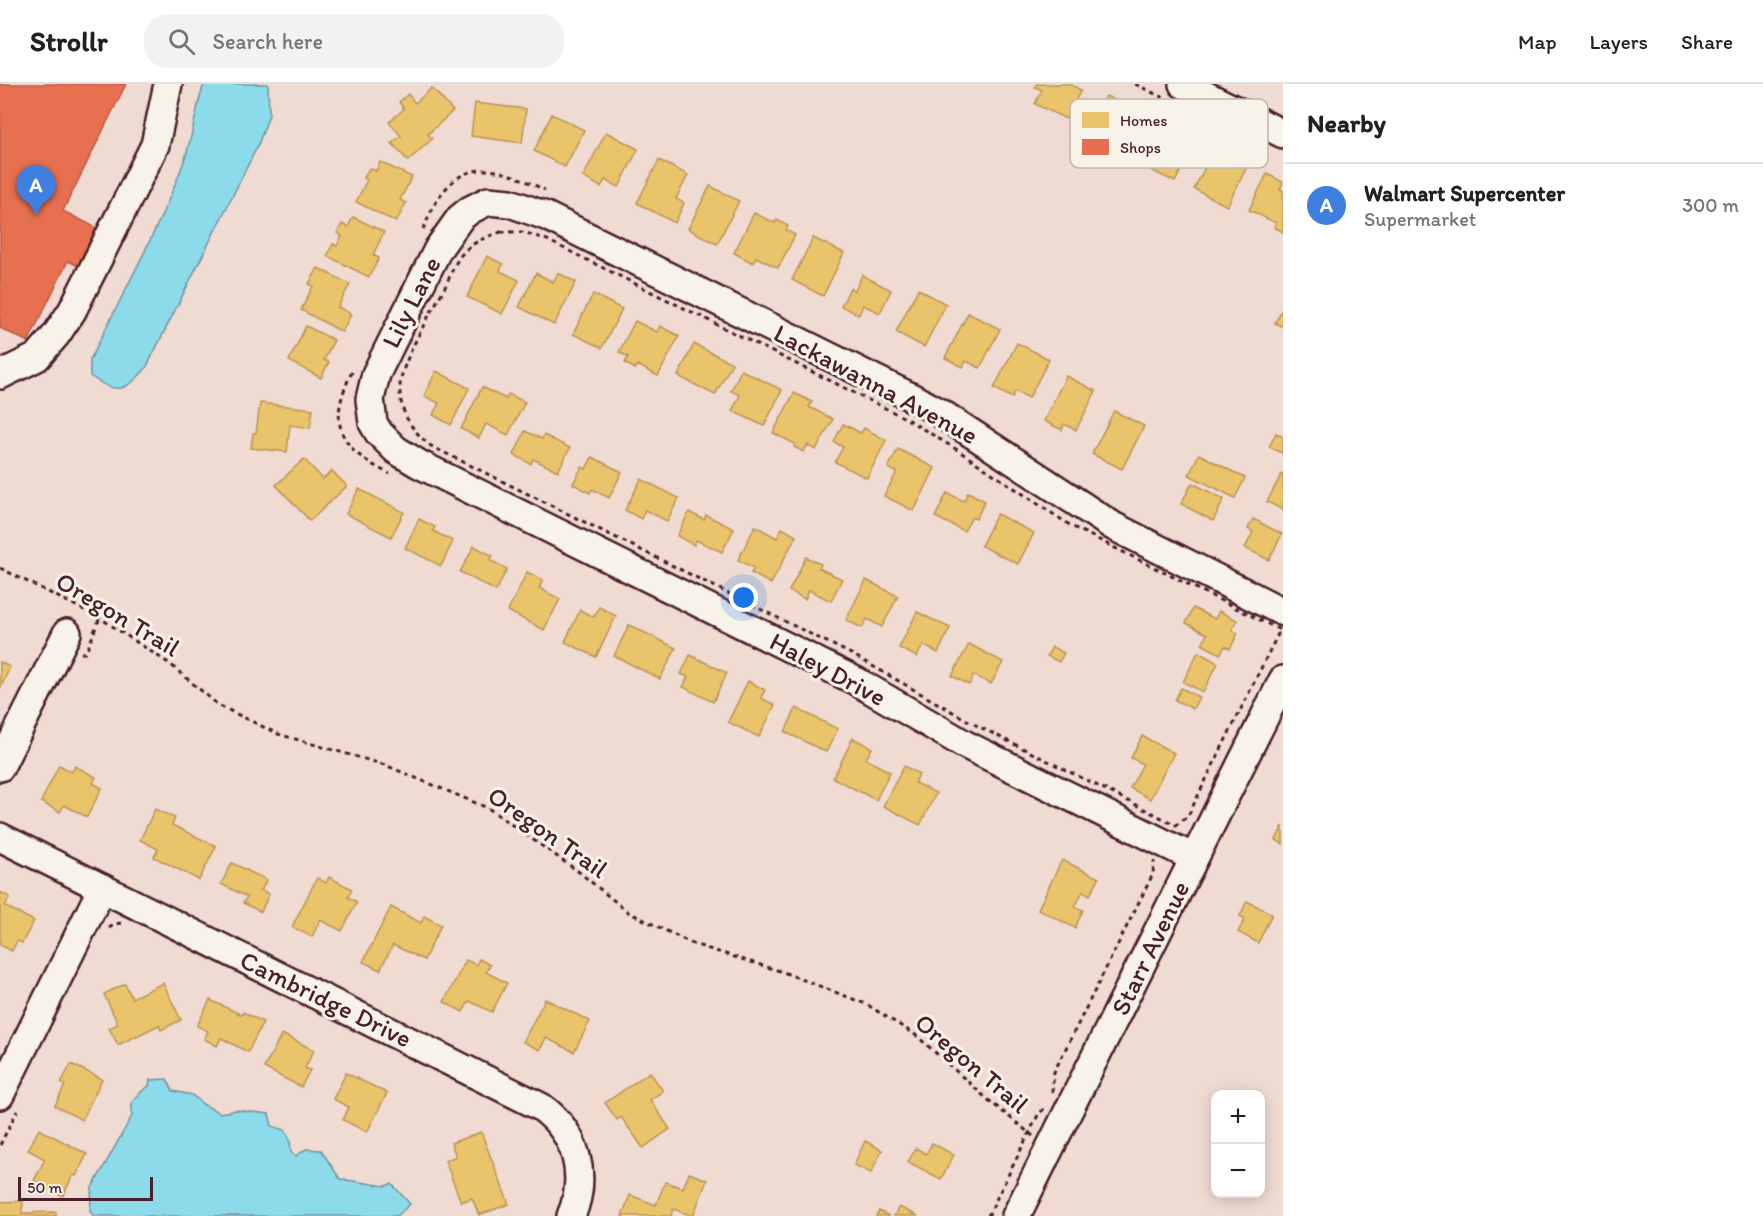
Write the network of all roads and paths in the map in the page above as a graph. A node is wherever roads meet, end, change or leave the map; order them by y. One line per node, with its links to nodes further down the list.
1 (168, 84): 11 (street)
2 (1183, 84): 3 (street)
3 (1213, 99)
4 (1268, 126): 5 (street)
5 (1283, 134)
6 (552, 194): 8 (path)
7 (488, 201): 12 (street, Lily Lane); 15 (street, Lackawanna Avenue)
8 (422, 230)
9 (356, 364): 13 (path)
10 (405, 364): 19 (path)
11 (0, 375)
12 (373, 423): 19 (street, Haley Drive)
13 (391, 475)
14 (0, 568): 28 (path, Oregon Trail)
15 (1283, 612)
16 (67, 633): 18 (street)
17 (1283, 680): 21 (street, Starr Avenue)
18 (0, 766)
19 (1170, 834): 21 (street, Haley Drive); 26 (path)
20 (0, 837): 22 (street, Cambridge Drive)
21 (1194, 858): 31 (street, Starr Avenue)
22 (102, 888): 25 (street); 29 (street, Cambridge Drive)
23 (123, 924): 24 (path)
24 (105, 933)
25 (0, 1095)
26 (1050, 1097)
27 (1047, 1102): 28 (path)
28 (1029, 1134): 30 (path)
29 (571, 1216)
30 (988, 1216)
31 (1016, 1216)

